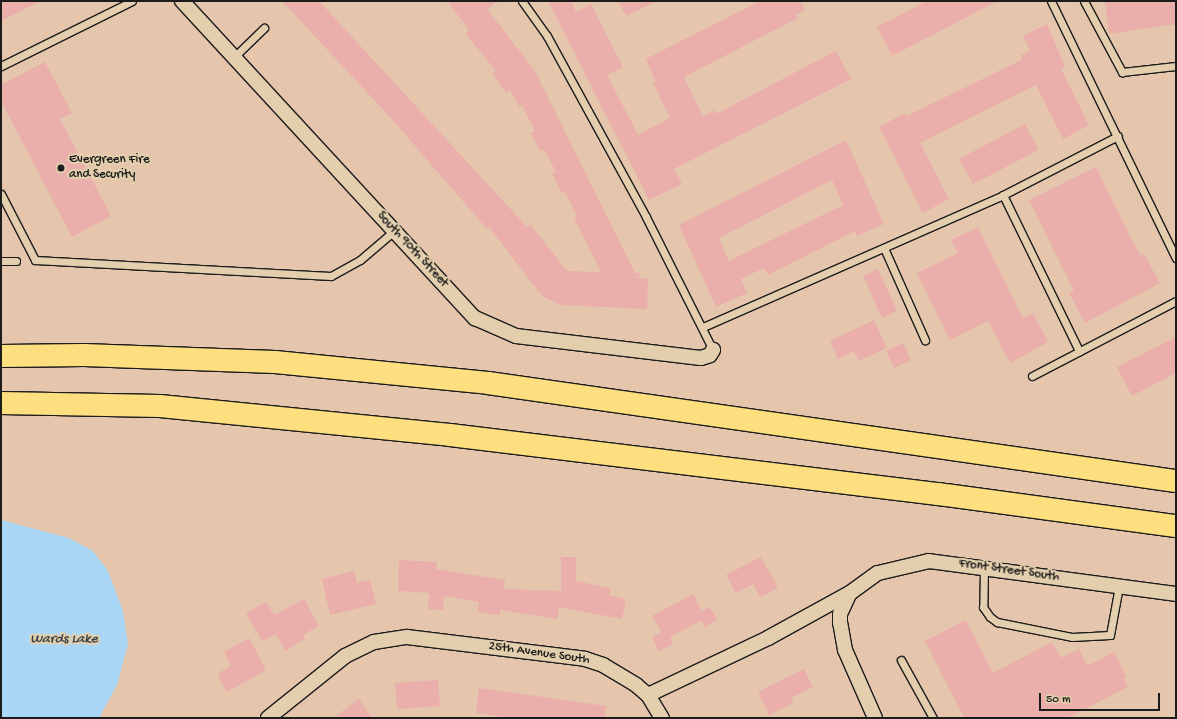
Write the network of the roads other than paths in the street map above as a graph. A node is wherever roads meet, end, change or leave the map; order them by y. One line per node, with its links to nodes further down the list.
1 (132, 1): 8 (lane)
2 (182, 1): 7 (street, South 90th Street)
3 (522, 1): 19 (lane)
4 (1051, 1): 10 (lane)
5 (1084, 1): 9 (lane)
6 (264, 28): 7 (lane)
7 (234, 58): 13 (street, South 90th Street)
8 (1, 66)
9 (1176, 66)
10 (1118, 136): 12 (lane); 15 (lane)
11 (1, 194): 13 (lane)
12 (1003, 195): 14 (lane); 23 (lane)
13 (394, 231): 22 (street, South 90th Street)
14 (884, 248): 19 (lane); 20 (lane)
15 (1176, 258)
16 (1, 261): 17 (lane)
17 (16, 261)
18 (1176, 302): 23 (lane)
19 (703, 327): 22 (lane)
20 (926, 340)
21 (1, 342): 24 (highway)
22 (713, 350)
23 (1079, 351): 26 (lane)
24 (84, 355): 25 (highway); 28 (highway)
25 (1, 356)
26 (1032, 376)
27 (1, 403): 29 (highway)
28 (1176, 481)
29 (1176, 526)
30 (984, 568): 31 (street, Front Street South); 31 (lane); 32 (street, Front Street South)
31 (1119, 586): 33 (street, Front Street South)
32 (850, 594): 35 (street); 38 (street)
33 (1176, 594)
34 (901, 660): 39 (lane)
35 (648, 695): 36 (street, 25th Avenue South); 37 (street)
36 (268, 718)
37 (662, 718)
38 (876, 718)
39 (933, 718)

